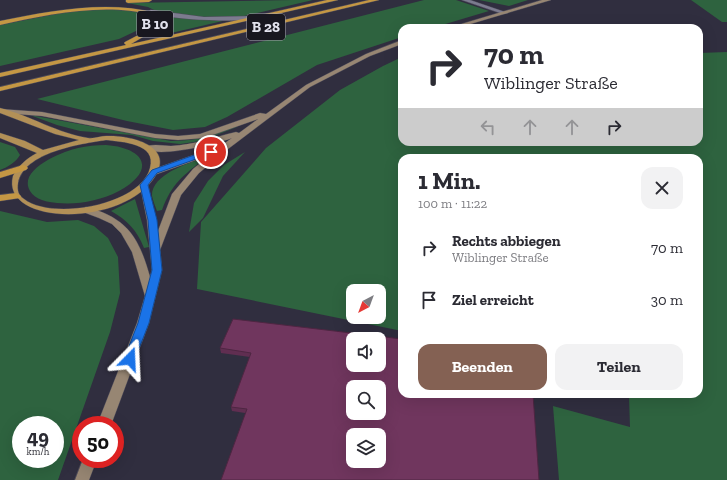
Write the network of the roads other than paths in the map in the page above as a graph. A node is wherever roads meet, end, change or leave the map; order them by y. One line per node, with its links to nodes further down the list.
1 (150, 0): 8 (highway)
2 (335, 0): 9 (highway, B 28)
3 (376, 0): 15 (highway, B 28)
4 (465, 0): 7 (street)
5 (548, 0): 7 (main road)
6 (151, 12): 9 (street); 10 (highway, B 10); 13 (highway, B 10)
7 (505, 13): 11 (main road)
8 (0, 17)
9 (258, 18): 13 (highway, B 28)
10 (0, 23)
11 (465, 24)
12 (398, 44): 17 (main road)
13 (104, 53): 14 (highway, B 10)
14 (0, 75)
15 (4, 88)
16 (2, 111): 17 (main road); 20 (main road)
17 (271, 113): 18 (main road)
18 (249, 129): 21 (main road); 22 (main road)
19 (0, 135): 23 (main road)
20 (87, 140): 22 (main road); 23 (main road)
21 (225, 146): 25 (main road); 31 (main road)
22 (148, 148): 25 (main road)
23 (44, 154): 24 (main road)
24 (23, 168): 26 (highway); 28 (main road)
25 (154, 172): 27 (main road)
26 (0, 175)
27 (144, 185): 30 (main road); 31 (main road)
28 (16, 196): 29 (highway); 30 (main road)
29 (0, 198)
30 (86, 210): 32 (main road)
31 (156, 251): 32 (main road)
32 (150, 294): 33 (main road)
33 (107, 416)
34 (87, 468): 35 (main road)
35 (82, 480)

